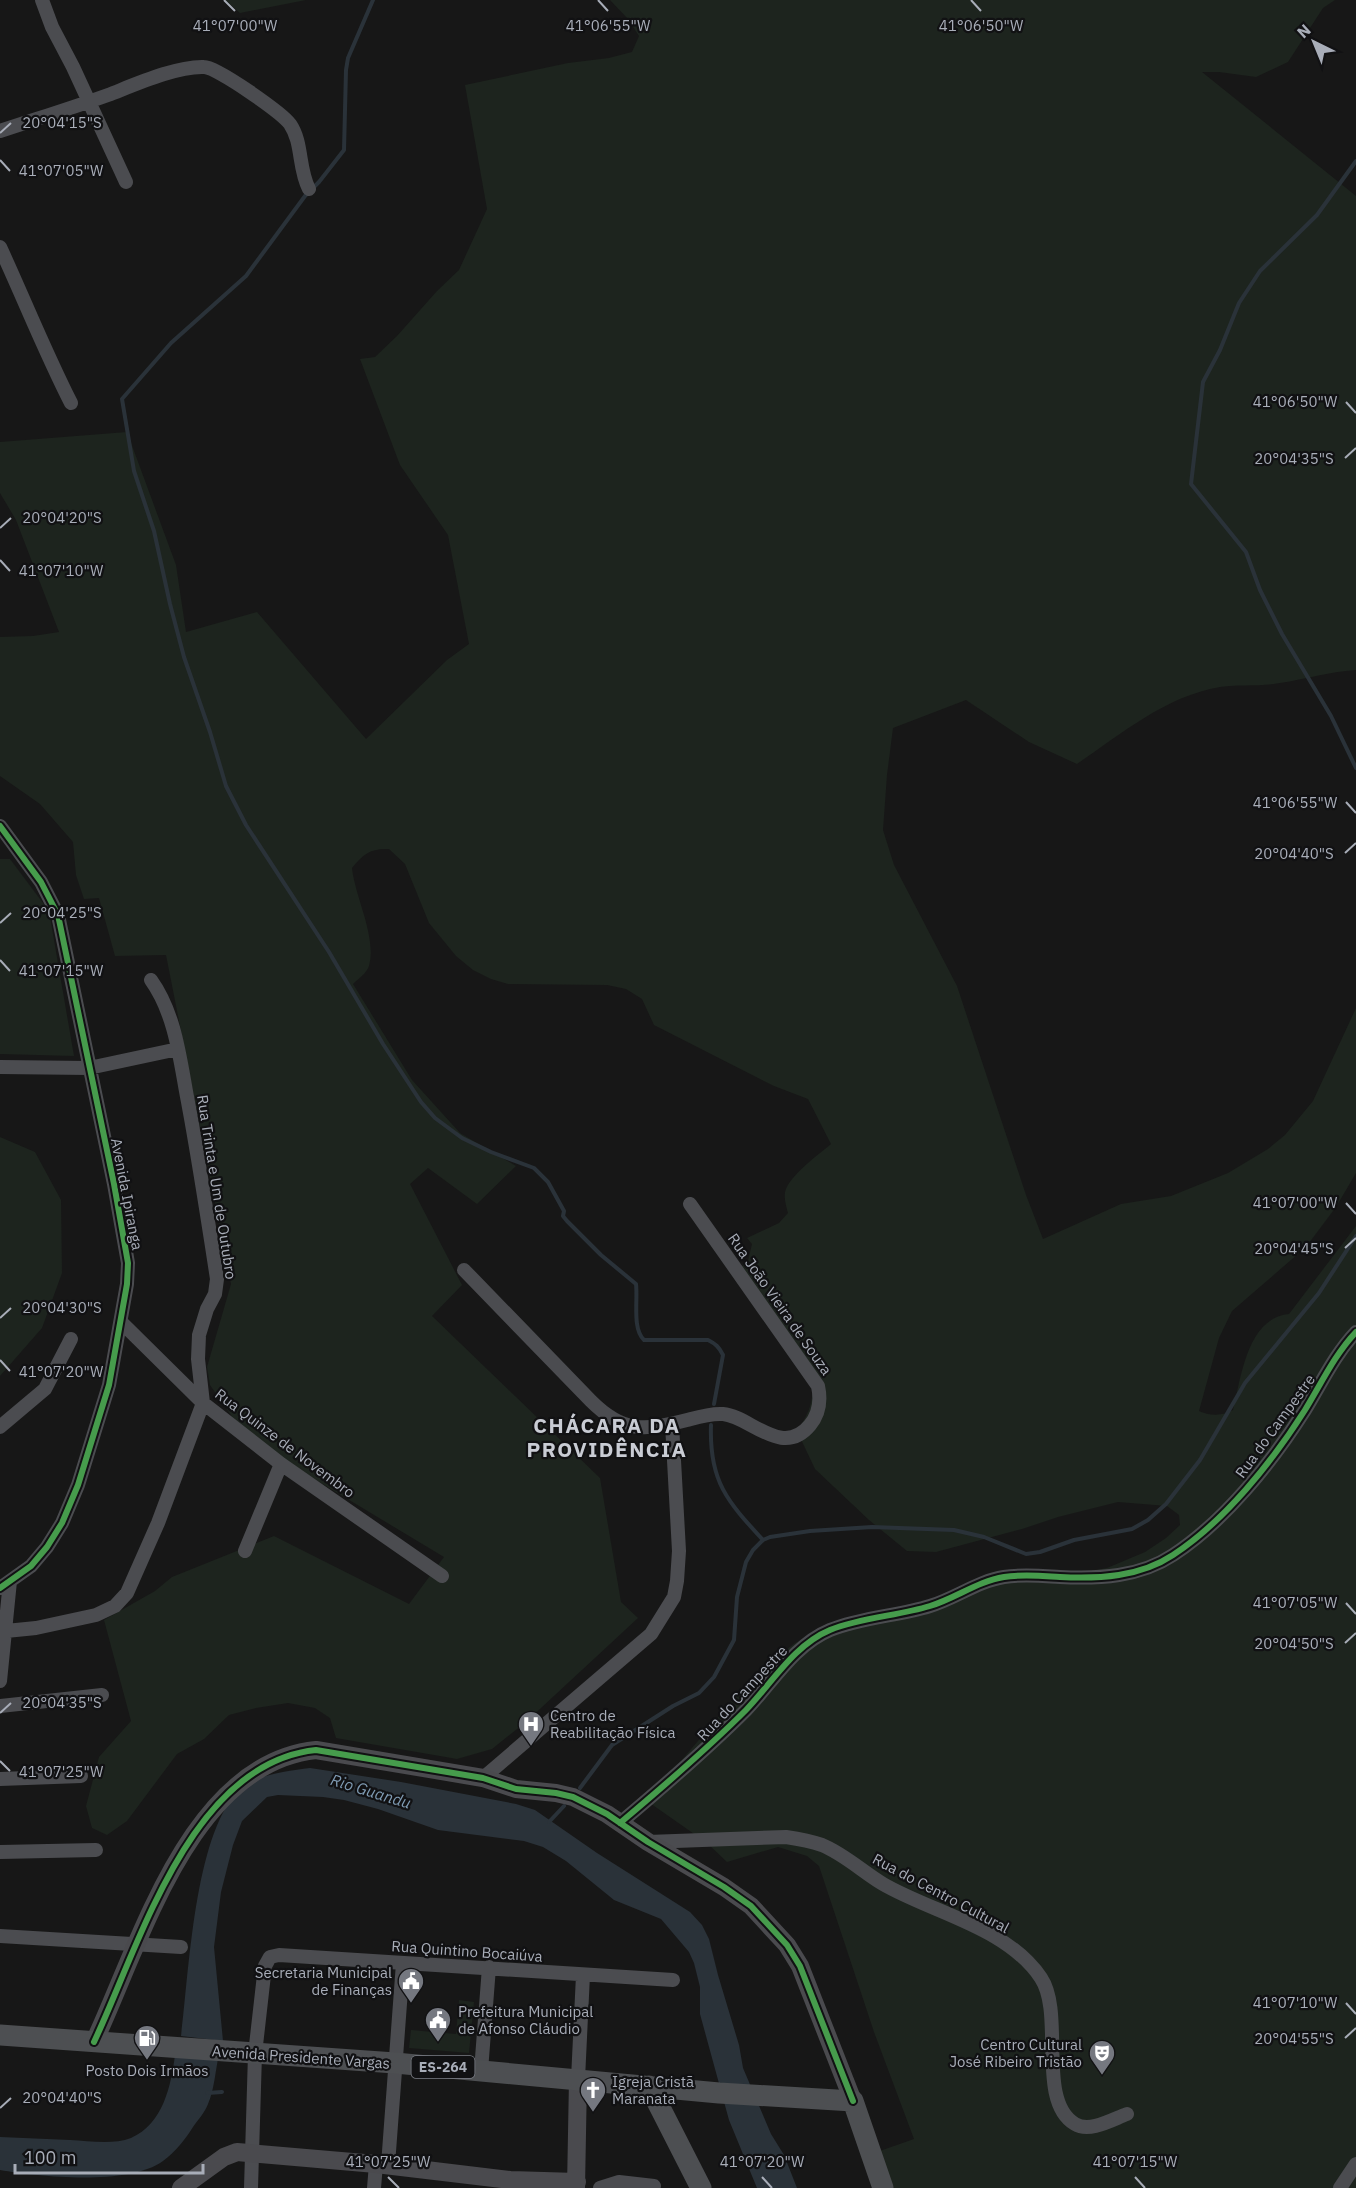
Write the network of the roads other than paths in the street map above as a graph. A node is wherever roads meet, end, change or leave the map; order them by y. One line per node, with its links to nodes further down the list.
1 (42, 0): 2 (street)
2 (89, 101): 3 (street); 4 (street); 5 (street)
3 (0, 131)
4 (126, 182)
5 (309, 189)
6 (0, 247): 7 (street)
7 (71, 403)
8 (0, 826): 12 (street, Avenida Ipiranga)
9 (151, 980): 10 (street, Rua Trinta e Um de Outubro)
10 (178, 1049): 12 (street); 18 (street, Rua Trinta e Um de Outubro)
11 (0, 1067): 12 (street)
12 (89, 1068): 15 (street, Avenida Ipiranga)
13 (690, 1204): 19 (street, Rua João Vieira de Souza)
14 (464, 1269): 19 (street, Rua João Vieira de Souza)
15 (121, 1322): 18 (street, Rua Quinze de Novembro); 24 (street, Avenida Ipiranga)
16 (1356, 1332): 32 (street, Rua do Campestre)
17 (71, 1339): 20 (street)
18 (202, 1403): 21 (street, Rua Quinze de Novembro); 25 (street)
19 (672, 1424): 30 (street)
20 (0, 1427)
21 (281, 1464): 22 (street); 23 (street, Rua Quinze de Novembro)
22 (245, 1551)
23 (442, 1576)
24 (5, 1584): 25 (street)
25 (6, 1631): 26 (street)
26 (0, 1681)
27 (102, 1695): 28 (street)
28 (0, 1706)
29 (81, 1776): 31 (street)
30 (483, 1778): 32 (street); 37 (street)
31 (0, 1779)
32 (620, 1823): 33 (street)
33 (648, 1842): 50 (street); 51 (street, Rua do Centro Cultural)
34 (96, 1850): 35 (street)
35 (0, 1852)
36 (0, 1936): 37 (street)
37 (136, 1944): 38 (street); 44 (street)
38 (180, 1947)
39 (403, 1963): 40 (street, Rua Quintino Bocaiúva); 45 (street, Rua Quintino Bocaiúva); 46 (street)
40 (489, 1967): 41 (street, Rua Quintino Bocaiúva); 47 (street)
41 (583, 1975): 42 (street, Rua Quintino Bocaiúva); 48 (street)
42 (673, 1980)
43 (0, 2035): 44 (main road, Avenida Presidente Vargas / ES-264)
44 (94, 2042): 45 (main road, Avenida Presidente Vargas / ES-264)
45 (246, 2053): 46 (main road, Avenida Presidente Vargas / ES-264); 52 (street)
46 (395, 2063): 47 (main road, Avenida Presidente Vargas / ES-264); 53 (street)
47 (481, 2071): 48 (main road, Avenida Presidente Vargas / ES-264)
48 (579, 2079): 49 (main road, Avenida Presidente Vargas / ES-264); 55 (street)
49 (649, 2086): 50 (main road, Avenida Presidente Vargas / ES-264); 61 (main road)
50 (853, 2101): 62 (main road)
51 (1127, 2114)
52 (251, 2152): 53 (street); 57 (street); 58 (street)
53 (382, 2164): 55 (street); 59 (street)
54 (1356, 2164): 63 (street)
55 (576, 2185)
56 (654, 2186): 60 (street)
57 (181, 2188)
58 (251, 2188)
59 (374, 2188)
60 (600, 2188)
61 (701, 2188)
62 (883, 2188)
63 (1340, 2188)

